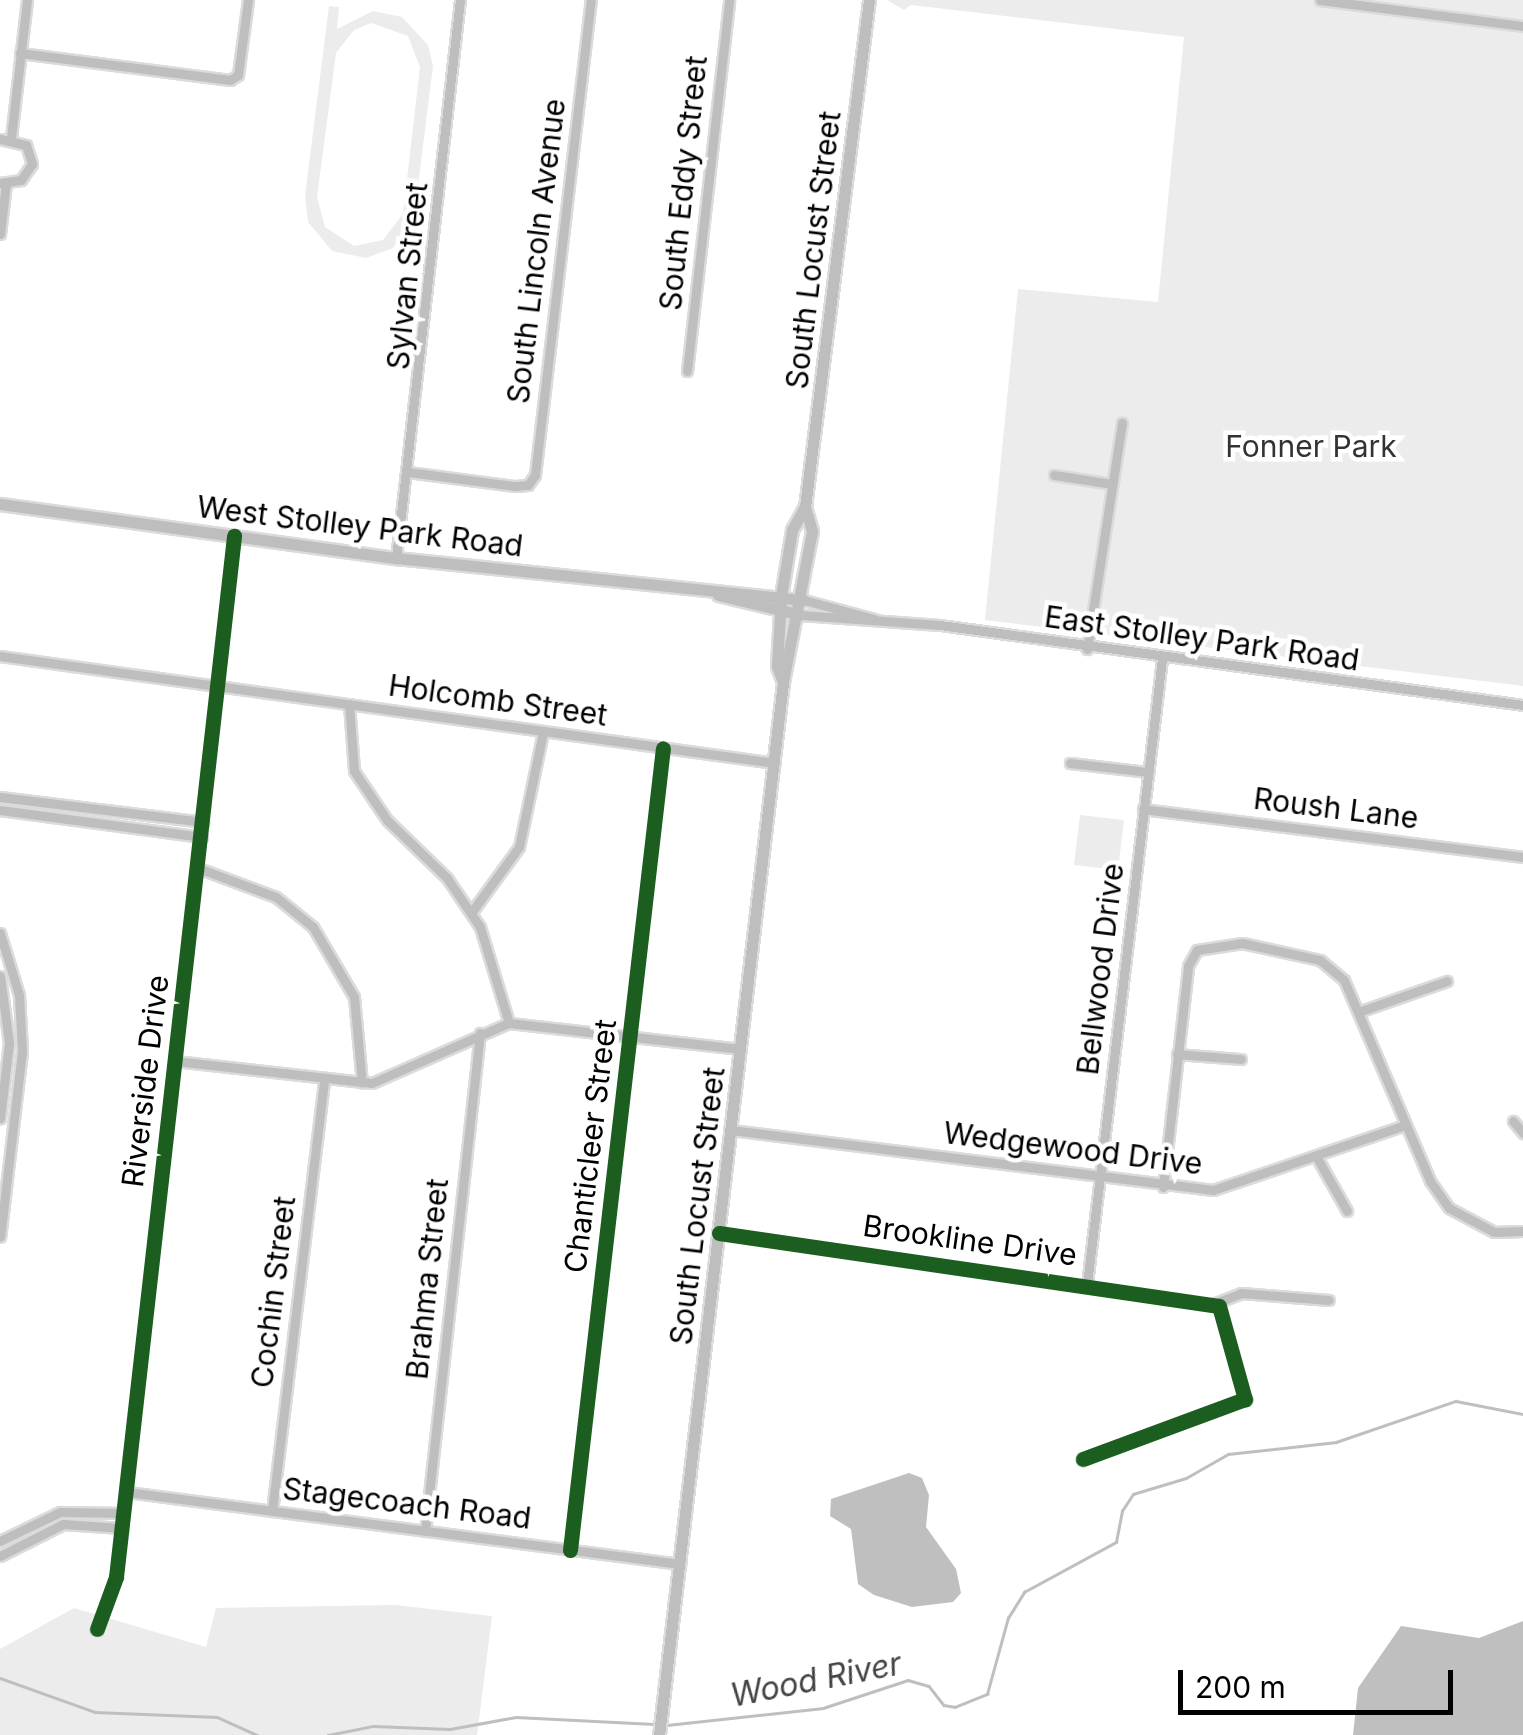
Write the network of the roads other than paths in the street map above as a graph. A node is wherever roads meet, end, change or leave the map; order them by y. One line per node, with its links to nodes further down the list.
1 (27, 0): 9 (street)
2 (248, 0): 9 (street)
3 (460, 0): 15 (street, Sylvan Street)
4 (590, 0): 15 (street, South Lincoln Avenue)
5 (729, 0): 13 (street, South Eddy Street)
6 (869, 0): 19 (main road, South Locust Street)
7 (1320, 0): 8 (street)
8 (1523, 26)
9 (20, 53): 10 (street)
10 (5, 139): 11 (street)
11 (3, 184): 12 (street)
12 (0, 234)
13 (687, 371)
14 (1122, 423): 17 (street)
15 (408, 472): 21 (street, Sylvan Street)
16 (1054, 475): 17 (street)
17 (1112, 484): 26 (street)
18 (0, 504): 20 (main road, West Stolley Park Road)
19 (805, 507): 22 (main road, South Locust Street); 23 (main road, South Locust Street)
20 (234, 536): 21 (main road, West Stolley Park Road); 30 (street, Riverside Drive)
21 (396, 558): 23 (main road, West Stolley Park Road)
22 (804, 600): 23 (main road, West Stolley Park Road); 24 (main road, South Locust Street); 25 (street, East Stolley Park Road)
23 (781, 602): 24 (main road, West Stolley Park Road); 29 (main road, South Locust Street)
24 (801, 615): 25 (street, East Stolley Park Road); 29 (main road, South Locust Street)
25 (874, 618): 26 (street, East Stolley Park Road)
26 (1087, 649): 28 (street, East Stolley Park Road)
27 (0, 656): 30 (street, Holcomb Street)
28 (1162, 660): 32 (street, East Stolley Park Road); 37 (street, Bellwood Drive)
29 (783, 682): 35 (main road, South Locust Street)
30 (215, 684): 31 (street, Holcomb Street); 41 (street, Riverside Drive)
31 (350, 704): 33 (street, Holcomb Street); 45 (street)
32 (1523, 705)
33 (543, 732): 34 (street, Holcomb Street); 45 (street)
34 (663, 748): 35 (street, Holcomb Street); 52 (street, Chanticleer Street)
35 (775, 763): 53 (main road, South Locust Street)
36 (1070, 763): 37 (street)
37 (1148, 772): 39 (street, Bellwood Drive)
38 (0, 797): 41 (street)
39 (1143, 809): 43 (street, Roush Lane); 65 (street, Bellwood Drive)
40 (0, 810): 42 (street)
41 (203, 822): 42 (street, Riverside Drive)
42 (202, 836): 44 (street, Riverside Drive)
43 (1523, 858)
44 (198, 868): 56 (street, Riverside Drive); 58 (street)
45 (471, 913): 50 (street)
46 (0, 934): 70 (street)
47 (0, 976): 59 (street)
48 (1447, 981): 49 (street)
49 (1361, 1012): 54 (street); 61 (street)
50 (509, 1023): 51 (street); 52 (street)
51 (480, 1033): 58 (street); 79 (street, Brahma Street)
52 (630, 1036): 53 (street); 81 (street, Chanticleer Street)
53 (741, 1049): 62 (main road, South Locust Street)
54 (1177, 1054): 55 (street); 66 (street)
55 (1241, 1059)
56 (175, 1061): 57 (street); 75 (street, Riverside Drive)
57 (324, 1080): 58 (street); 76 (street, Cochin Street)
58 (362, 1083)
59 (0, 1118)
60 (1514, 1121): 63 (street)
61 (1404, 1125): 64 (street, Wedgewood Drive); 68 (street)
62 (731, 1130): 65 (street, Wedgewood Drive); 69 (main road, South Locust Street)
63 (1523, 1133)
64 (1316, 1156): 66 (street, Wedgewood Drive); 67 (street)
65 (1100, 1181): 66 (street, Wedgewood Drive); 71 (street, Bellwood Drive)
66 (1164, 1187)
67 (1347, 1211)
68 (1523, 1232)
69 (719, 1234): 71 (street, Brookline Drive); 83 (main road, South Locust Street)
70 (0, 1237)
71 (1087, 1284): 73 (street, Brookline Drive)
72 (1329, 1300): 73 (street)
73 (1213, 1304): 74 (street)
74 (1083, 1459)
75 (126, 1492): 76 (street, Stagecoach Road); 77 (street, Riverside Drive)
76 (272, 1510): 79 (street, Stagecoach Road)
77 (124, 1513): 78 (street, Riverside Drive); 80 (street)
78 (122, 1528): 82 (street); 84 (street, Riverside Drive)
79 (425, 1530): 81 (street, Stagecoach Road)
80 (0, 1542)
81 (570, 1550): 83 (street, Stagecoach Road)
82 (0, 1556)
83 (680, 1564): 85 (main road, South Locust Street)
84 (98, 1629)
85 (659, 1735)

